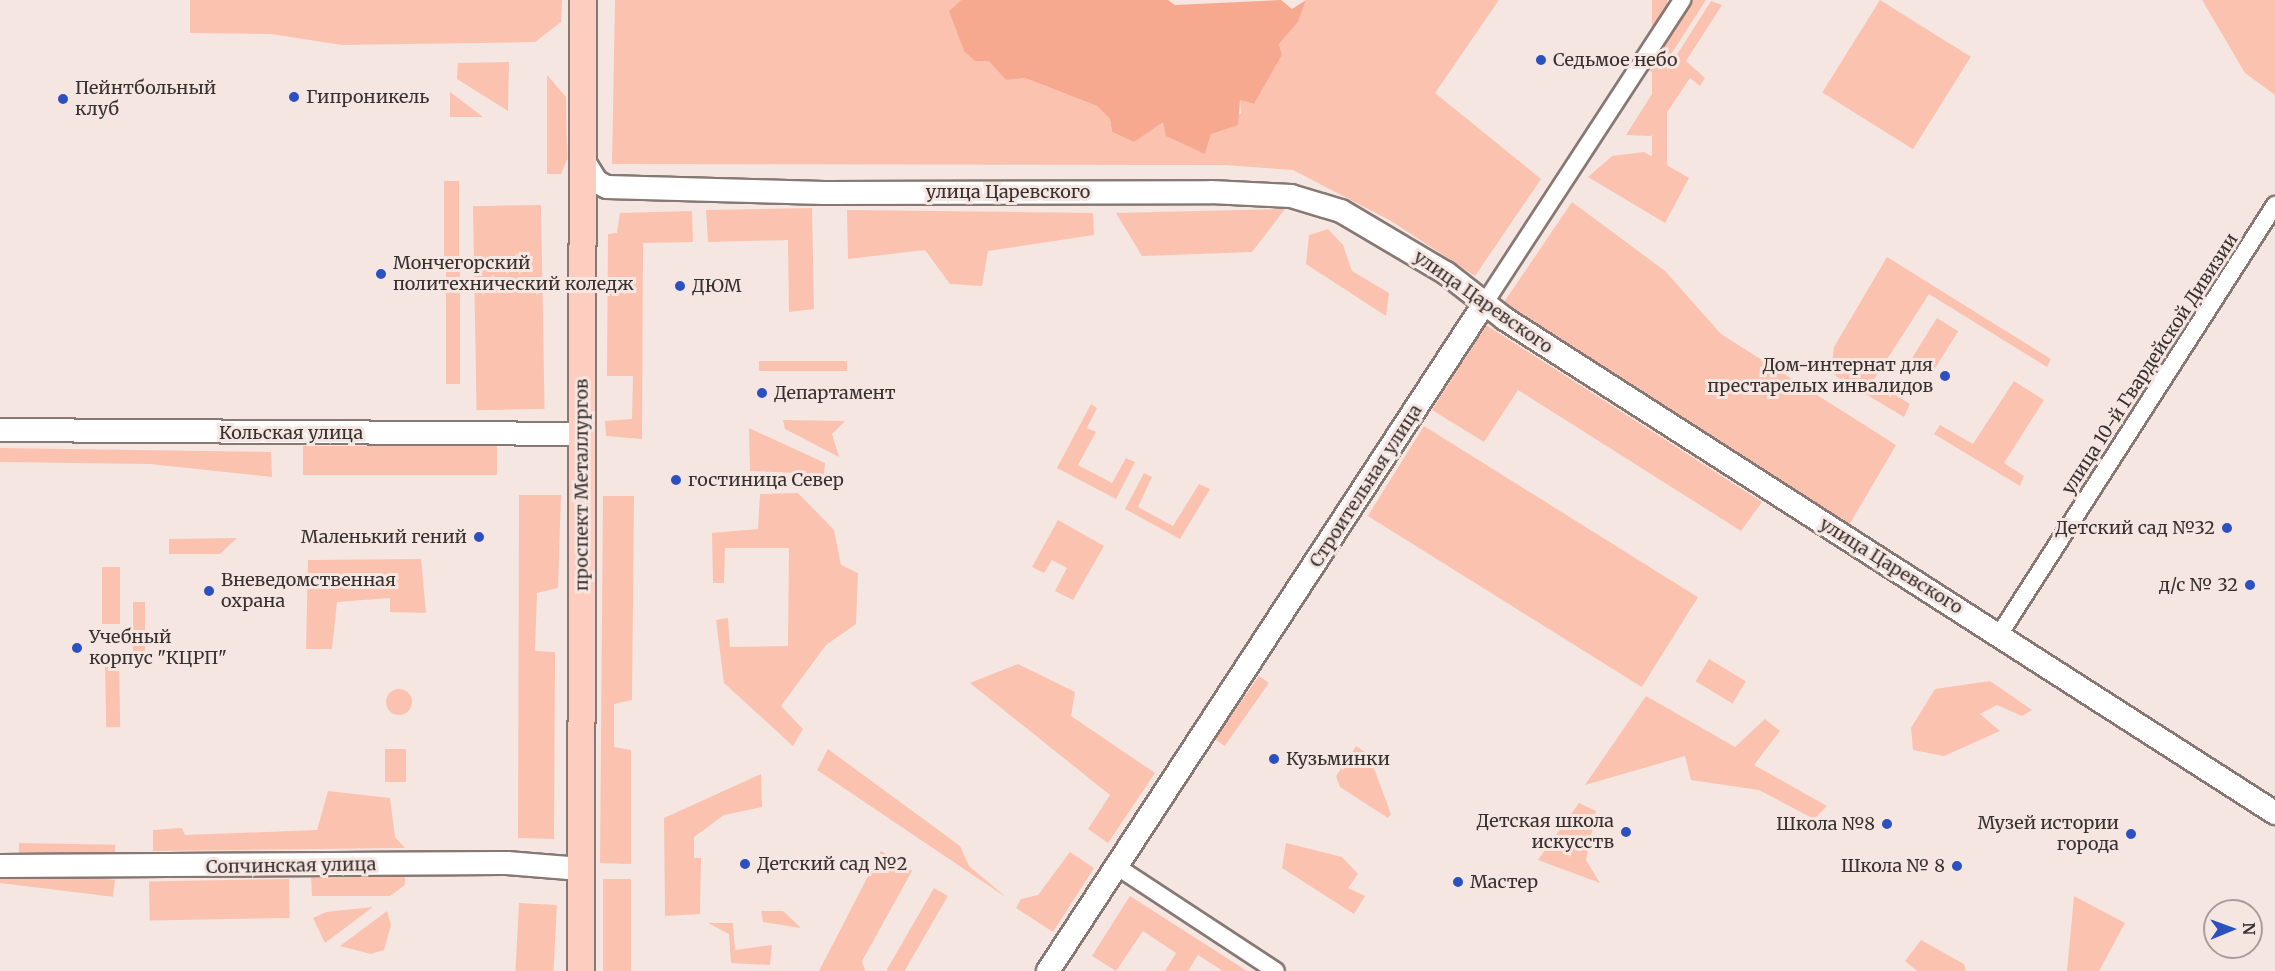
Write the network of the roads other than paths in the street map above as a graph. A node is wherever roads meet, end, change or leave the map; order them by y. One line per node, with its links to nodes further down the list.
1 (584, 0): 3 (main road, проспект Металлургов)
2 (1682, 0): 7 (street, Строительная улица)
3 (583, 160): 4 (street); 6 (main road, проспект Металлургов)
4 (607, 187): 6 (street); 7 (street, улица Царевского)
5 (2275, 205): 10 (street, улица 10-й Гвардейской Дивизии)
6 (582, 217): 9 (main road, проспект Металлургов)
7 (1484, 304): 10 (street, улица Царевского); 13 (street, Строительная улица)
8 (0, 430): 9 (street, Кольская улица)
9 (582, 434): 14 (main road, проспект Металлургов)
10 (1999, 635): 11 (street, улица Царевского)
11 (2275, 813)
12 (0, 866): 14 (street, Сопчинская улица)
13 (1116, 866): 16 (street, Строительная улица); 17 (street)
14 (581, 869): 15 (main road, проспект Металлургов)
15 (581, 971)
16 (1048, 971)
17 (1276, 971)

